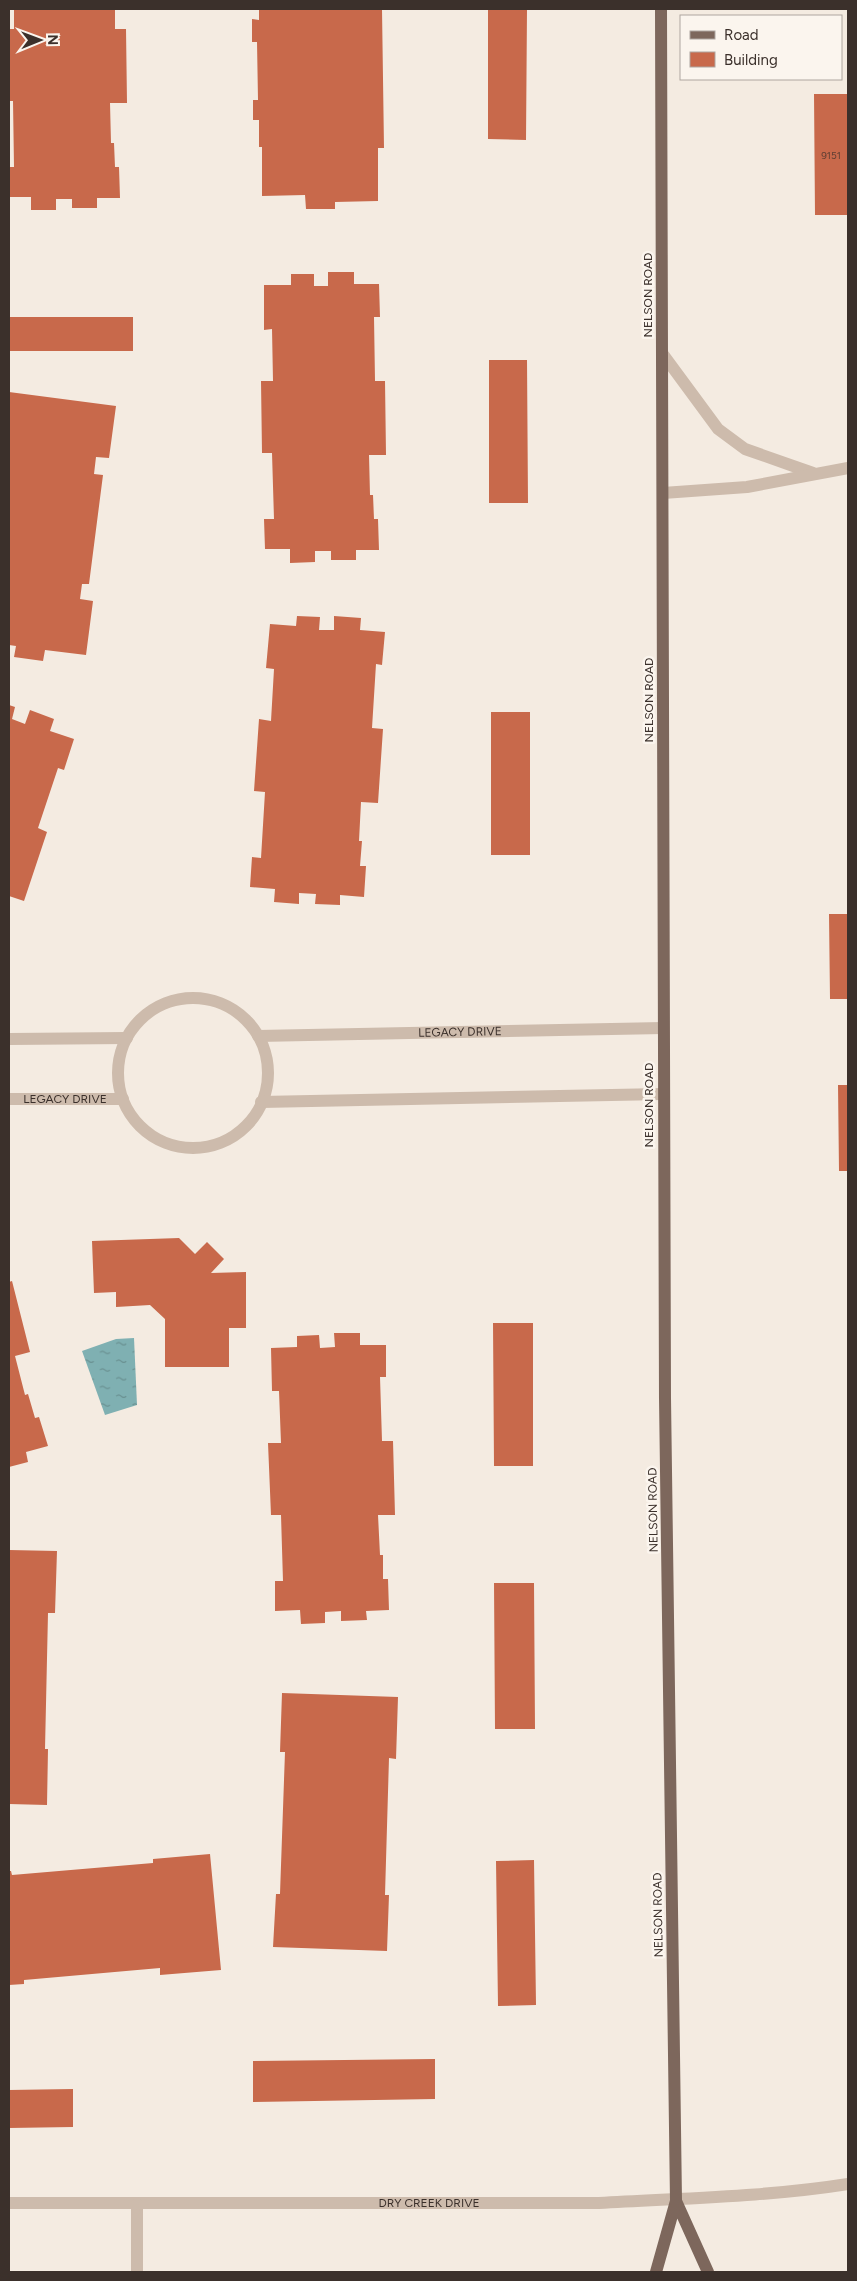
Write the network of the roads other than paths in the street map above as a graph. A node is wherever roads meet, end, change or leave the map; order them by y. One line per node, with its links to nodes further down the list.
1 (661, 9): 2 (main road, NELSON ROAD)
2 (662, 353): 4 (street); 5 (main road, NELSON ROAD)
3 (848, 468): 4 (street)
4 (813, 473): 5 (street)
5 (663, 493): 6 (main road, NELSON ROAD)
6 (663, 1028): 7 (street, LEGACY DRIVE); 10 (main road, NELSON ROAD)
7 (258, 1036): 8 (street); 13 (street)
8 (127, 1038): 9 (street); 12 (street)
9 (9, 1039)
10 (663, 1094): 13 (street); 15 (main road, NELSON ROAD)
11 (9, 1099): 12 (street, LEGACY DRIVE)
12 (122, 1099): 13 (street)
13 (261, 1102)
14 (848, 2184): 15 (street, DRY CREEK DRIVE)
15 (676, 2201): 17 (street, DRY CREEK DRIVE); 19 (main road, NELSON ROAD); 20 (main road, NELSON ROAD)
16 (9, 2203): 17 (street, DRY CREEK DRIVE)
17 (137, 2204): 18 (street)
18 (137, 2272)
19 (656, 2272)
20 (708, 2272)

